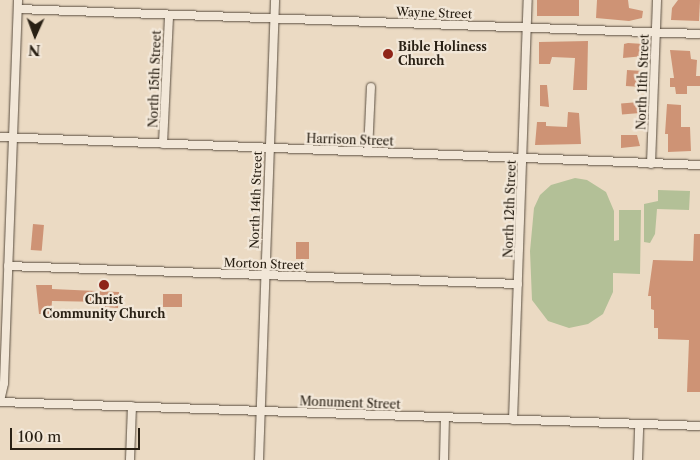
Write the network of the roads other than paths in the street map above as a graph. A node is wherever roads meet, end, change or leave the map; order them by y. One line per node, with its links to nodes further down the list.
1 (18, 0): 5 (street)
2 (275, 0): 7 (street, North 14th Street)
3 (528, 0): 8 (street, North 12th Street)
4 (657, 0): 9 (street, North 11th Street)
5 (18, 9): 6 (street, Wayne Street); 13 (street)
6 (169, 15): 7 (street, Wayne Street); 14 (street, North 15th Street)
7 (274, 18): 8 (street, Wayne Street); 15 (street, North 14th Street)
8 (527, 28): 9 (street, Wayne Street); 17 (street, North 12th Street)
9 (656, 33): 10 (street, Wayne Street); 18 (street, North 11th Street)
10 (700, 34)
11 (371, 87): 16 (street)
12 (0, 137): 13 (street, Harrison Street)
13 (13, 138): 14 (street, Harrison Street); 20 (street)
14 (164, 144): 15 (street, Harrison Street)
15 (269, 149): 16 (street, Harrison Street); 21 (street, North 14th Street)
16 (368, 152): 17 (street, Harrison Street)
17 (523, 158): 18 (street, Harrison Street); 22 (street, North 12th Street)
18 (651, 164): 19 (street, Harrison Street)
19 (700, 165)
20 (8, 266): 21 (street, Morton Street); 23 (street)
21 (265, 276): 22 (street, Morton Street); 25 (street, North 14th Street)
22 (518, 284): 27 (street, North 12th Street)
23 (0, 401): 24 (street, Monument Street)
24 (132, 406): 25 (street, Monument Street); 30 (street)
25 (261, 412): 26 (street, Monument Street); 31 (street, North 14th Street)
26 (445, 418): 27 (street, Monument Street); 32 (street)
27 (513, 420): 28 (street, Monument Street)
28 (639, 425): 29 (street, Monument Street); 33 (street)
29 (700, 426)
30 (130, 460)
31 (260, 460)
32 (444, 460)
33 (638, 460)

